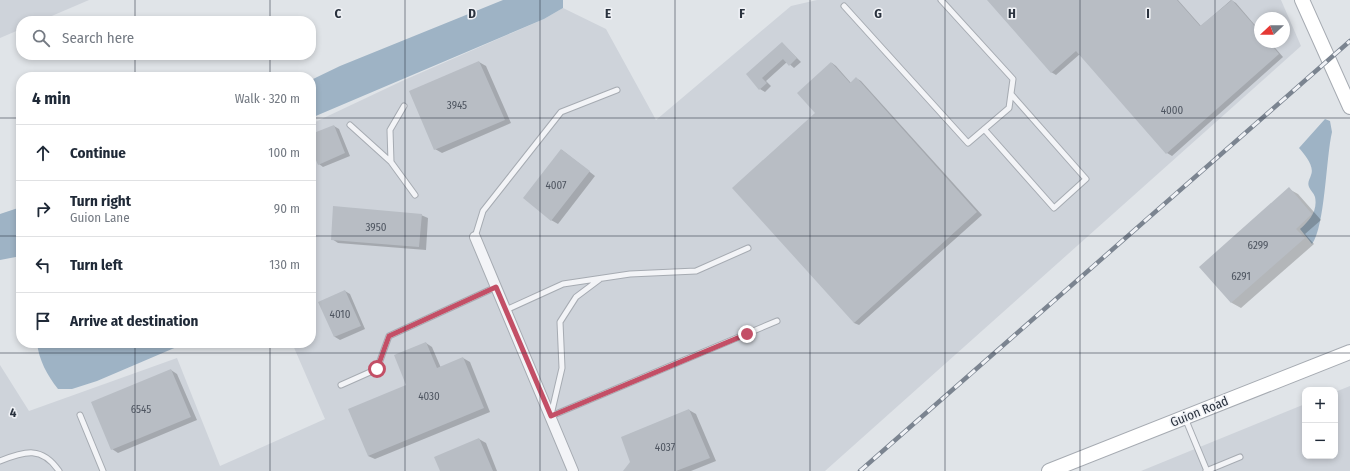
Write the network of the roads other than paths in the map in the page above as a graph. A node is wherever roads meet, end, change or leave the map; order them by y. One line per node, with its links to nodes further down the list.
1 (941, 0): 5 (lane)
2 (1302, 0): 7 (street)
3 (844, 6): 9 (lane)
4 (617, 90): 12 (lane)
5 (1011, 94): 9 (lane); 9 (lane)
6 (404, 106): 10 (lane)
7 (1350, 107)
8 (350, 125): 10 (lane)
9 (984, 129)
10 (391, 162): 11 (lane)
11 (415, 195)
12 (475, 237): 15 (street)
13 (748, 248): 14 (lane)
14 (601, 278): 16 (lane); 21 (lane)
15 (496, 287): 16 (street); 19 (lane)
16 (506, 310): 21 (street)
17 (777, 321): 21 (lane)
18 (1350, 352): 22 (street, Guion Road)
19 (341, 385)
20 (80, 415): 26 (lane)
21 (551, 416): 27 (street)
22 (1184, 417): 28 (street, Guion Road); 29 (lane)
23 (1240, 457): 29 (lane)
24 (0, 461): 25 (lane)
25 (59, 471)
26 (103, 471)
27 (573, 471)
28 (1049, 471)
29 (1206, 471)

